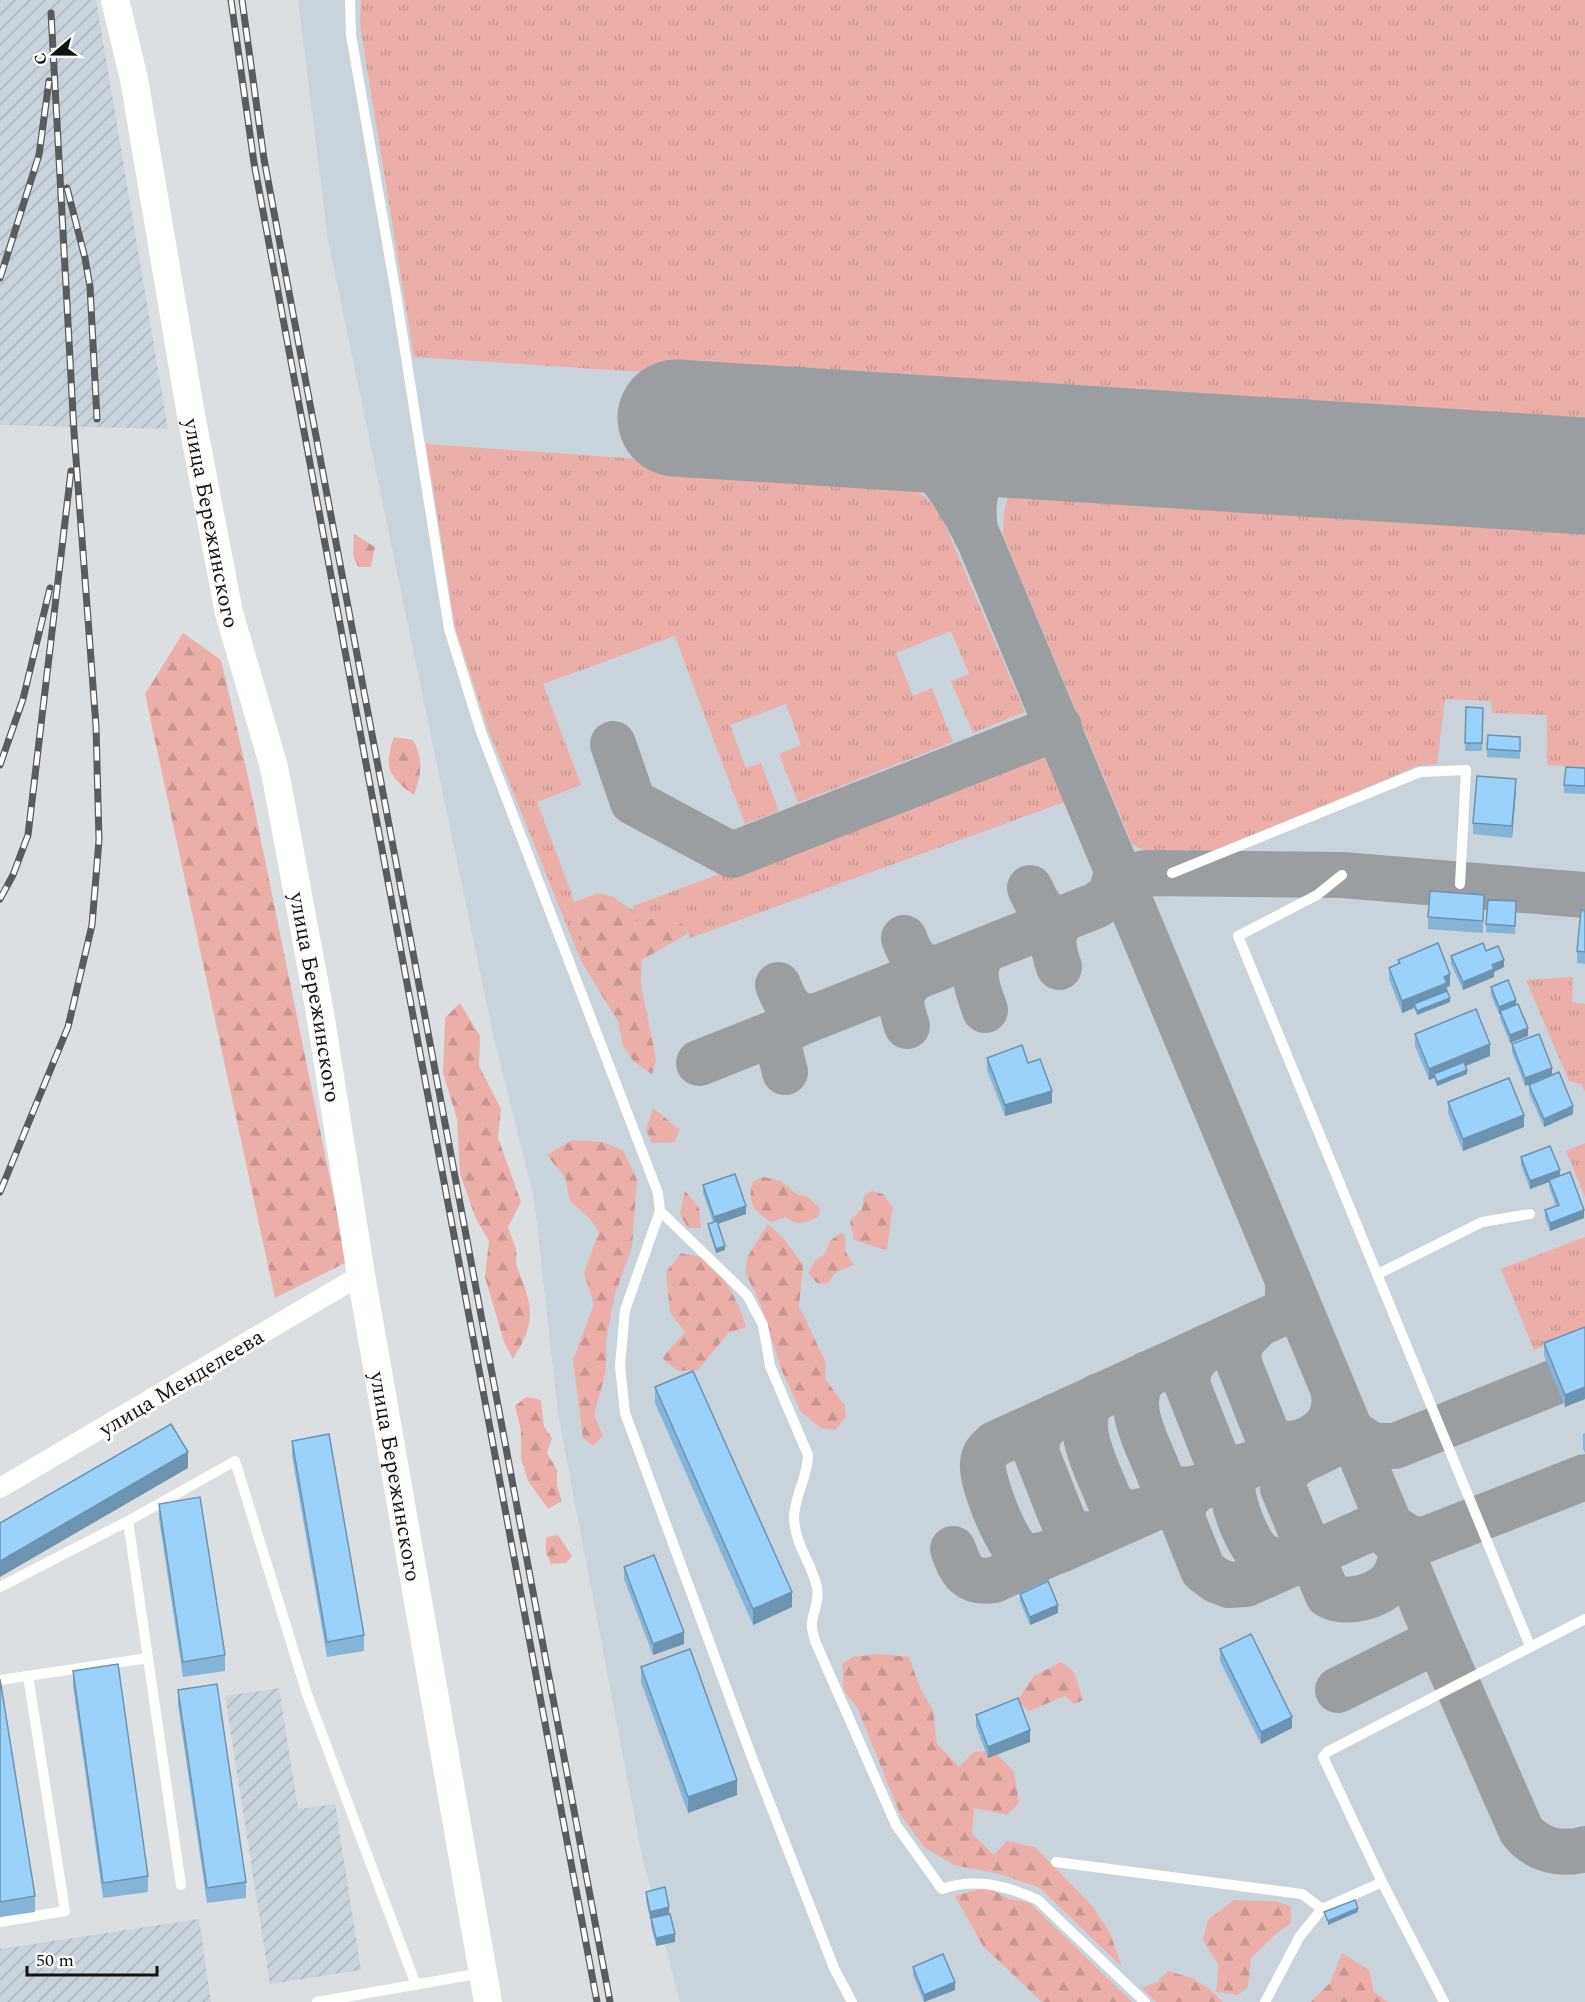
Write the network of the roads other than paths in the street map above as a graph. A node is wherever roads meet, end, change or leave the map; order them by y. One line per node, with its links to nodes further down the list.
1 (115, 0): 9 (main road, улица Бережинского)
2 (350, 0): 6 (lane)
3 (1172, 873): 5 (lane)
4 (1342, 875): 8 (lane)
5 (1460, 884)
6 (660, 1211): 27 (lane); 28 (lane)
7 (1530, 1214): 8 (lane)
8 (1378, 1274): 14 (lane)
9 (361, 1275): 10 (street, улица Менделеева); 23 (main road, улица Бережинского)
10 (0, 1488)
11 (128, 1521): 12 (lane); 15 (lane); 24 (lane)
12 (0, 1587)
13 (1585, 1619): 14 (lane)
14 (1530, 1646): 19 (lane)
15 (148, 1658): 16 (lane); 20 (lane)
16 (28, 1676): 17 (lane); 22 (lane)
17 (0, 1680)
18 (1056, 1862): 21 (lane)
19 (1382, 1882): 21 (lane); 30 (lane)
20 (181, 1885)
21 (1322, 1909): 29 (lane)
22 (0, 1922)
23 (484, 1973): 24 (lane); 26 (main road, улица Бережинского)
24 (416, 1985): 25 (lane)
25 (317, 2002)
26 (488, 2002)
27 (852, 2002)
28 (1145, 2002)
29 (1265, 2002)
30 (1444, 2002)

